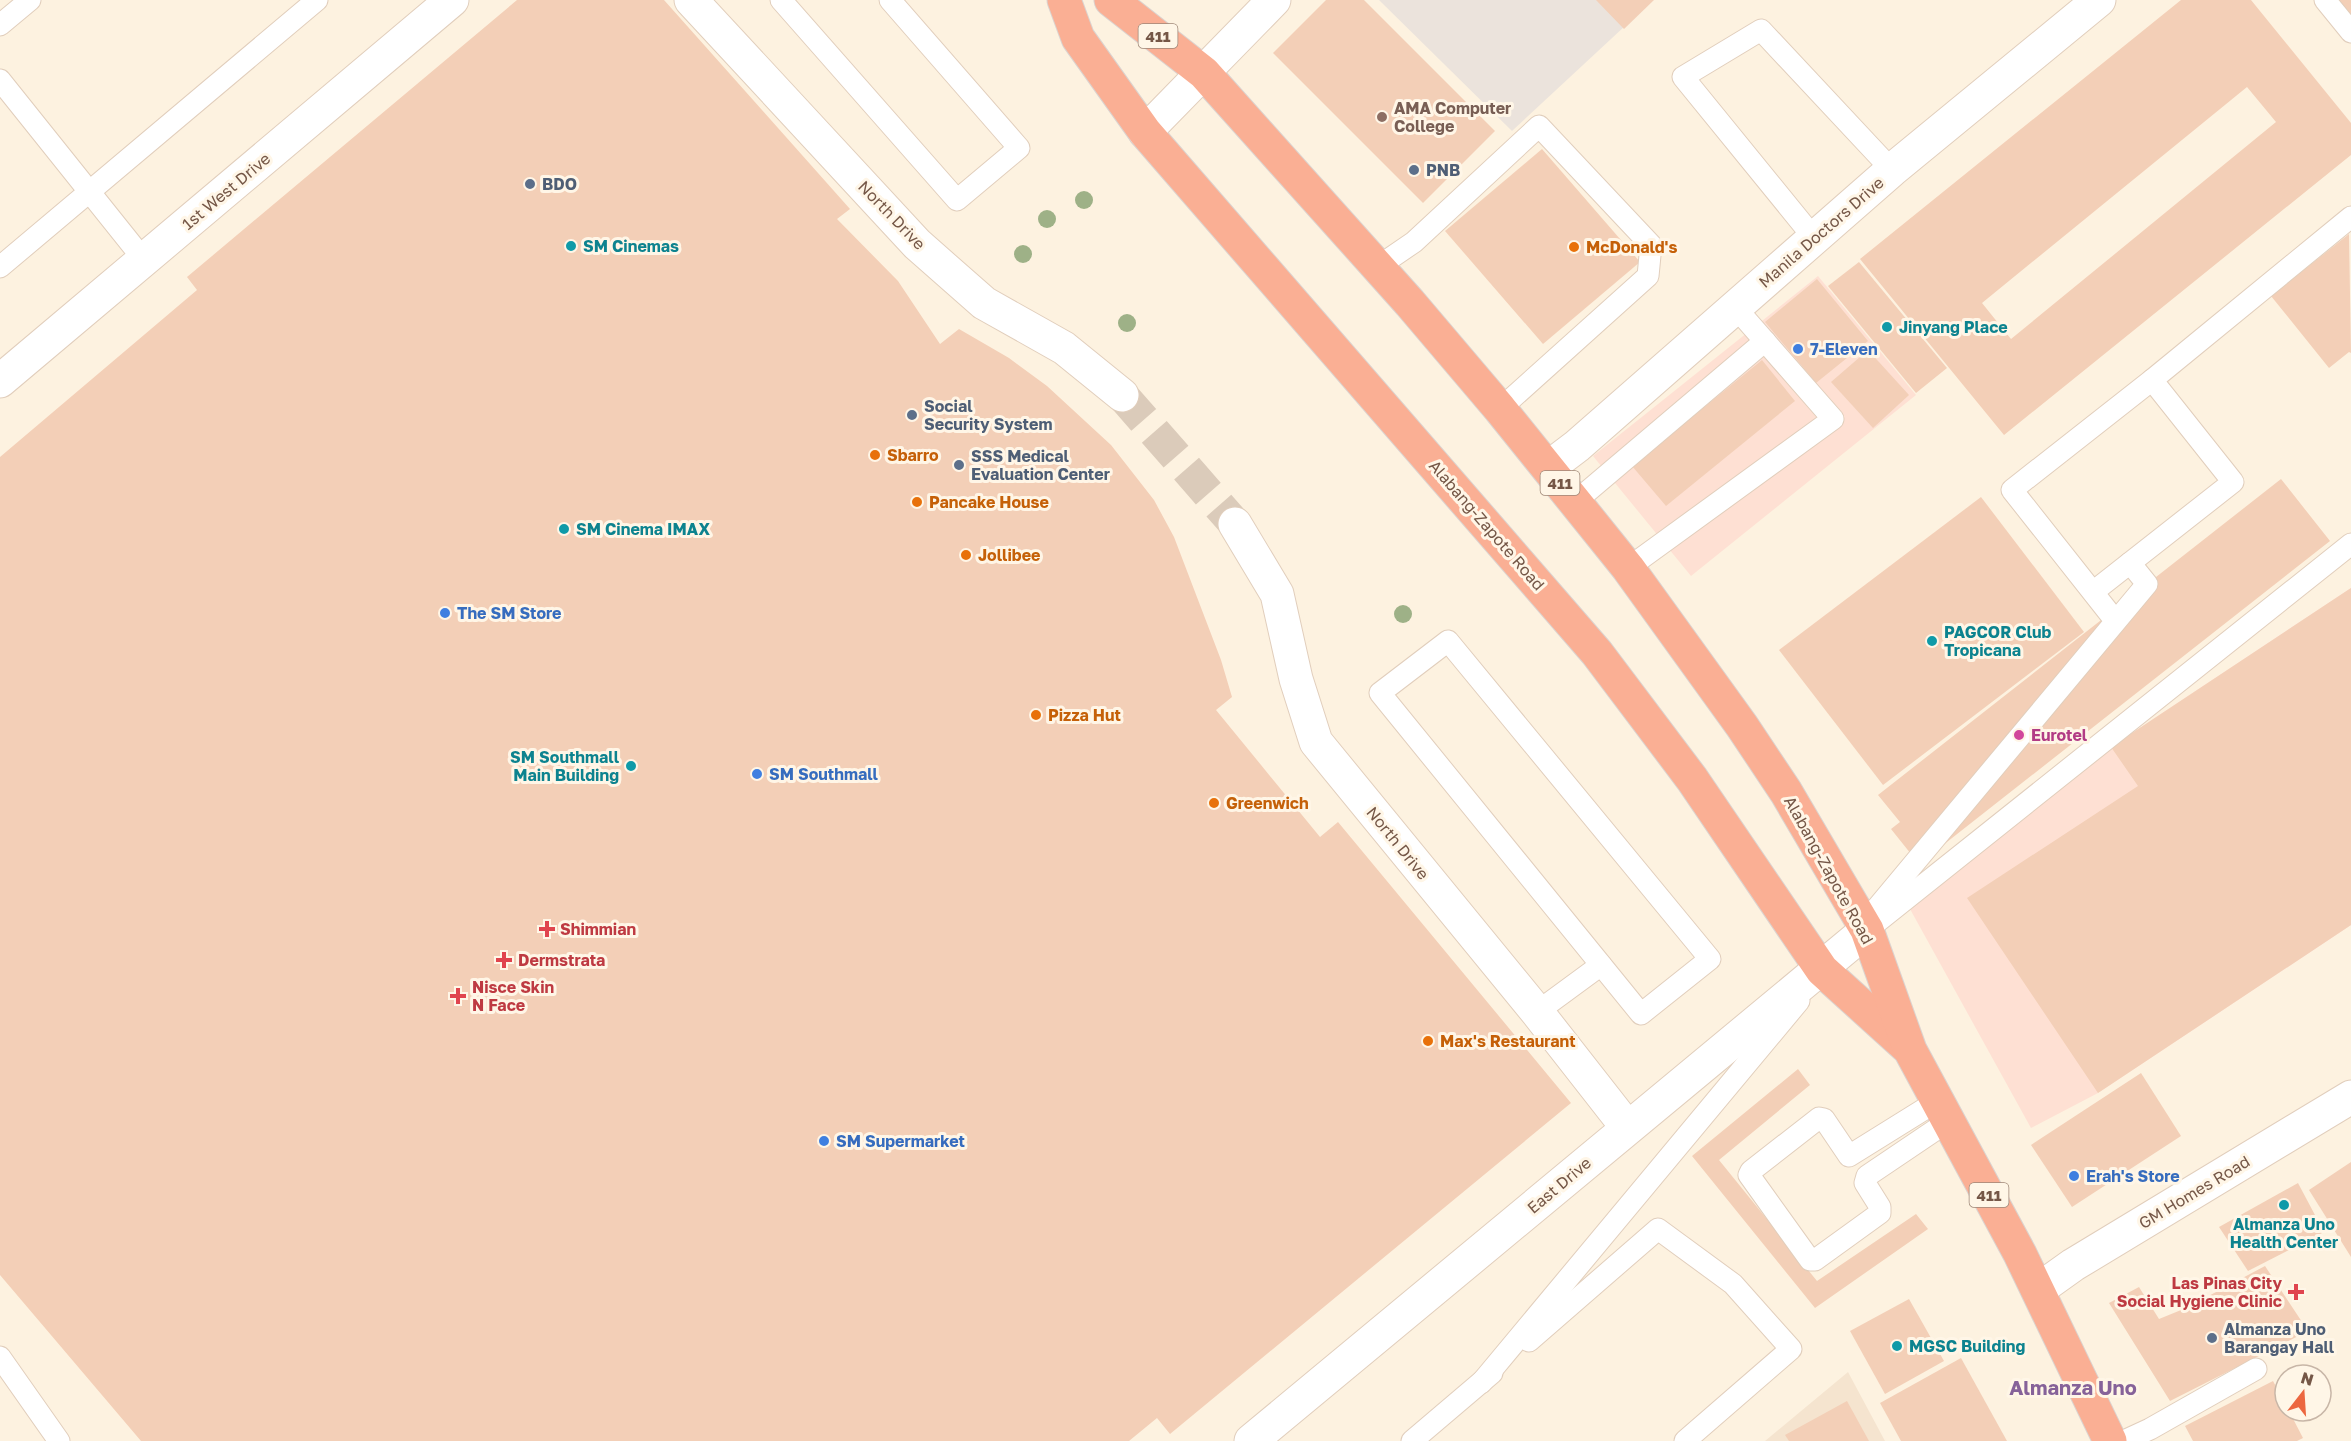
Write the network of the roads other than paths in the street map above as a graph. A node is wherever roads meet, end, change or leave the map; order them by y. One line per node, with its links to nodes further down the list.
1 (30, 0): 12 (lane)
2 (317, 0): 18 (lane)
3 (452, 0): 21 (street, 1st West Drive)
4 (691, 0): 28 (street, North Drive)
5 (781, 0): 6 (lane)
6 (890, 0)
7 (1064, 0): 16 (highway, Alabang-Zapote Road / 411)
8 (1111, 0): 14 (highway, Alabang-Zapote Road / 411)
9 (1274, 0): 14 (street)
10 (2099, 0): 17 (street, Manila Doctors Drive)
11 (2325, 0): 13 (lane)
12 (0, 25)
13 (2351, 32)
14 (1204, 73): 16 (street); 23 (highway, Alabang-Zapote Road / 411)
15 (0, 80): 18 (lane)
16 (1145, 132): 40 (highway, Alabang-Zapote Road / 411)
17 (1892, 170): 20 (street, Manila Doctors Drive); 20 (lane)
18 (89, 192): 21 (lane); 22 (lane)
19 (2351, 217): 26 (lane)
20 (1814, 238): 24 (street, Manila Doctors Drive)
21 (144, 260): 27 (street, 1st West Drive)
22 (0, 267)
23 (1376, 268): 29 (highway, Alabang-Zapote Road / 411); 29 (lane)
24 (1735, 307): 25 (lane); 30 (street, Manila Doctors Drive)
25 (1765, 341): 31 (lane); 35 (lane)
26 (2152, 380): 34 (lane); 36 (lane)
27 (0, 381)
28 (1122, 395)
29 (1500, 409): 30 (highway, Alabang-Zapote Road / 411)
30 (1548, 468): 31 (highway, Alabang-Zapote Road / 411)
31 (1575, 502): 35 (highway, Alabang-Zapote Road / 411)
32 (1234, 524): 41 (street, North Drive)
33 (2351, 544): 38 (lane)
34 (2130, 563): 36 (lane); 49 (lane)
35 (1628, 568): 38 (highway, Alabang-Zapote Road / 411)
36 (2093, 592): 37 (lane)
37 (2110, 614)
38 (1867, 930): 40 (street, East Drive); 42 (highway, Alabang-Zapote Road / 411)
39 (1601, 965): 39 (lane); 41 (lane)
40 (1822, 970): 42 (highway, Alabang-Zapote Road / 411); 45 (street, East Drive)
41 (1537, 1012): 45 (street, North Drive)
42 (1910, 1050): 44 (highway, Alabang-Zapote Road / 411)
43 (2351, 1097): 46 (street, GM Homes Road)
44 (1945, 1110): 44 (lane); 46 (highway, Alabang-Zapote Road / 411)
45 (1627, 1127): 51 (street, East Drive)
46 (2038, 1290): 54 (highway, Alabang-Zapote Road / 411)
47 (0, 1357): 50 (lane)
48 (2256, 1369): 55 (lane)
49 (1481, 1383): 52 (lane); 53 (lane)
50 (59, 1441)
51 (1251, 1441)
52 (1412, 1441)
53 (1685, 1441)
54 (2110, 1441)
55 (2124, 1441)

